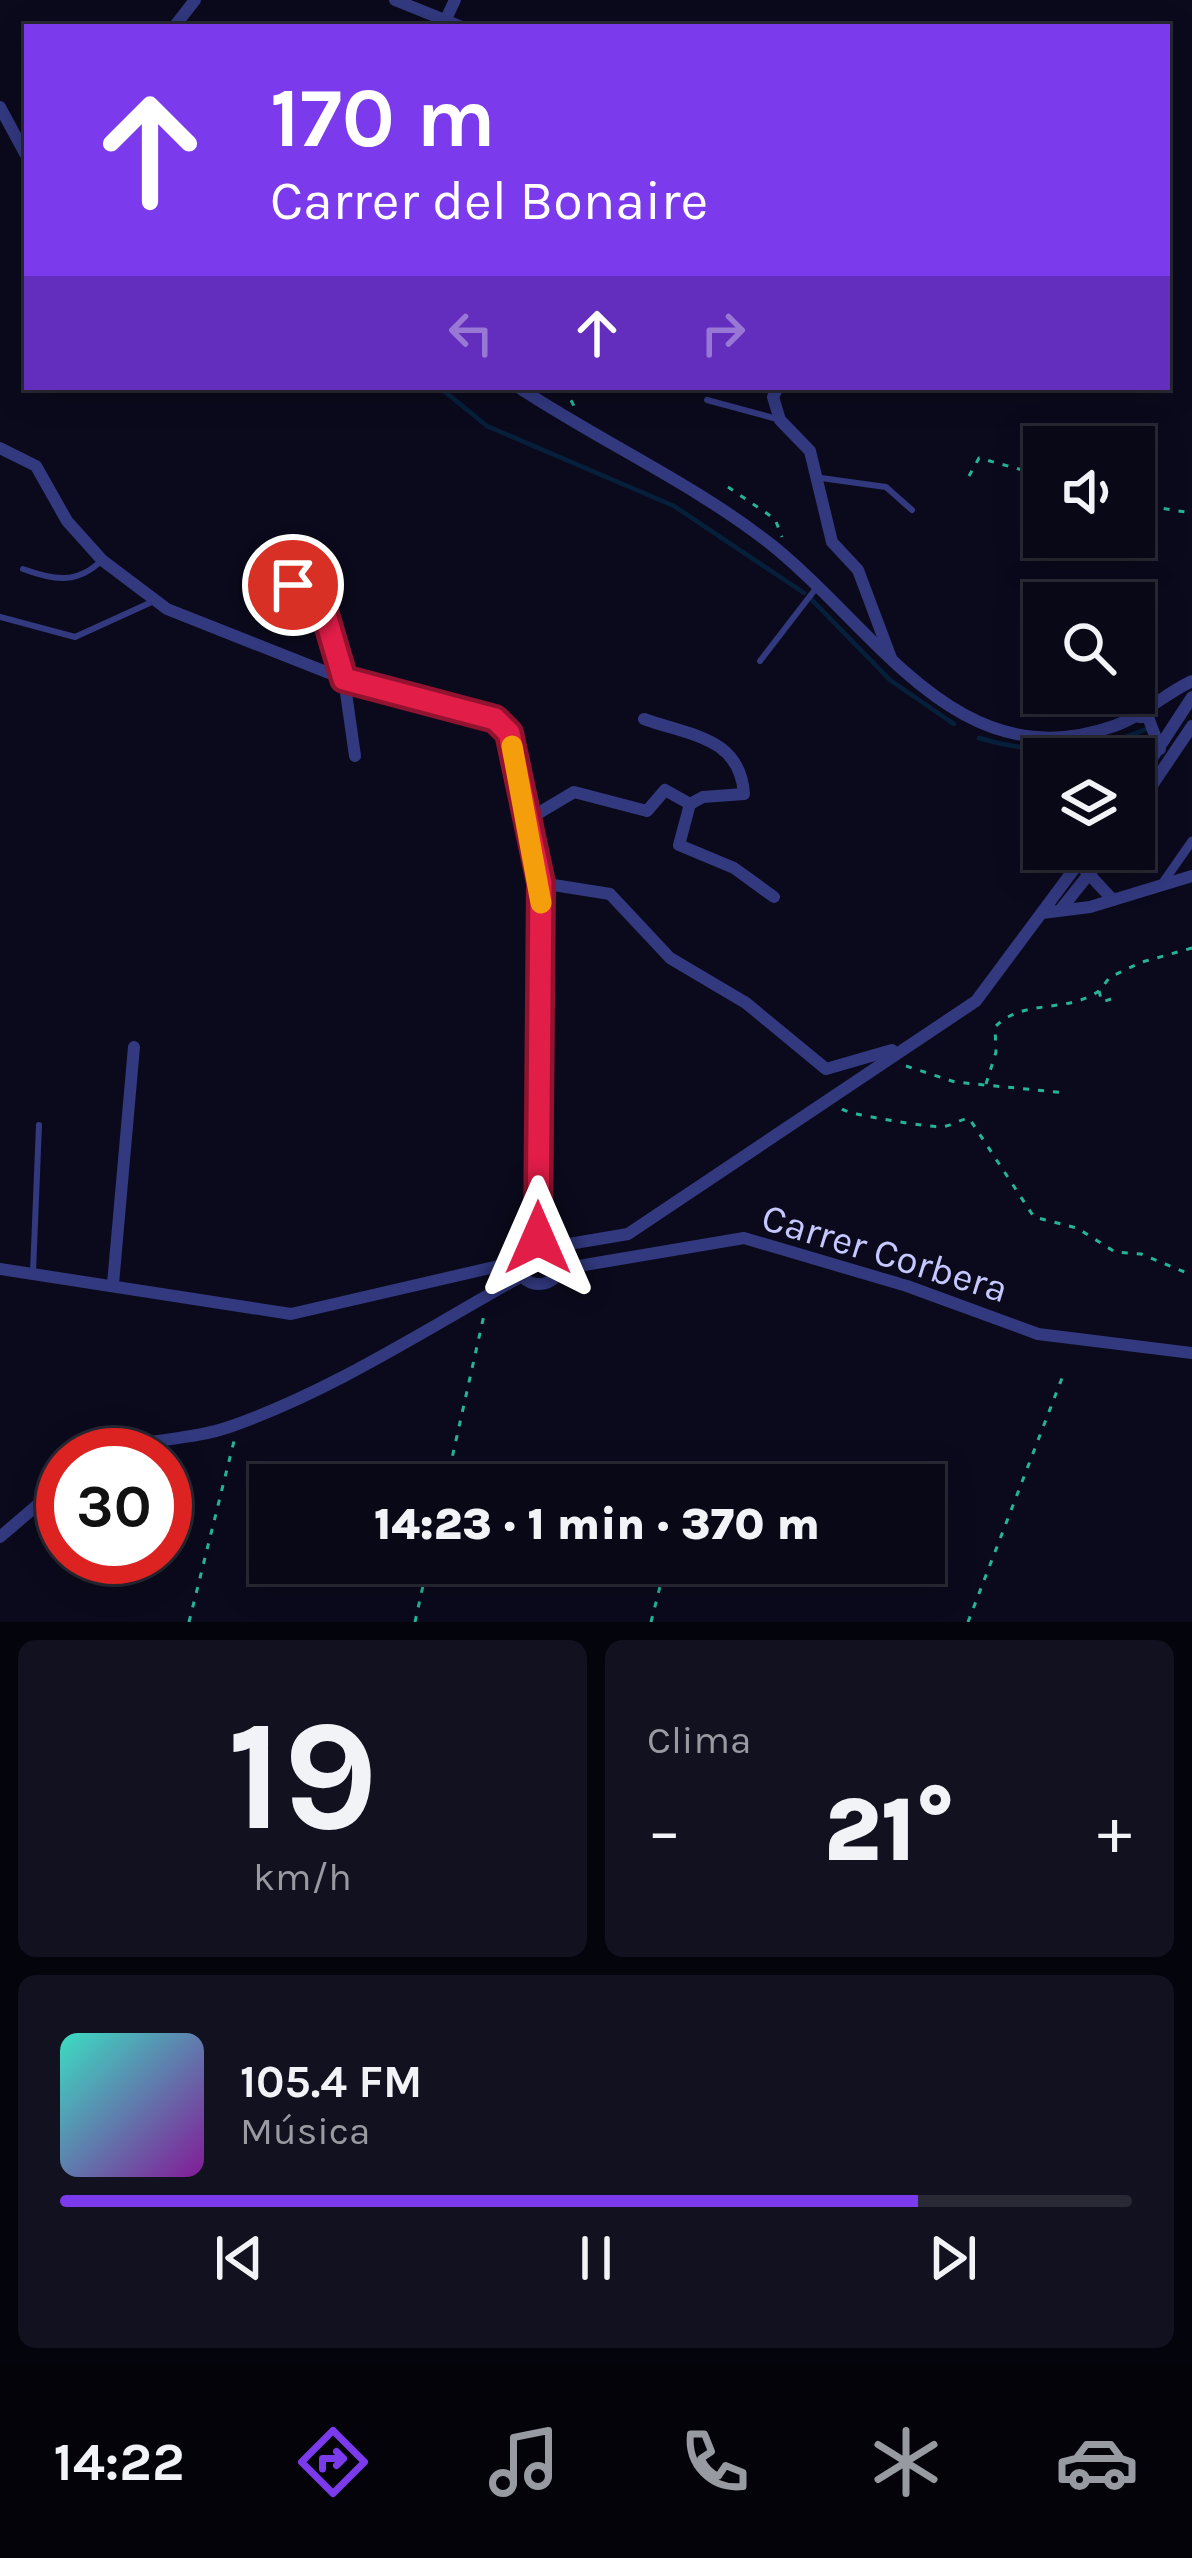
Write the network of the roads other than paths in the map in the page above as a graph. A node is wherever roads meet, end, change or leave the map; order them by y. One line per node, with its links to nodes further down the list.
1 (196, 0): 5 (street)
2 (395, 0): 4 (street)
3 (454, 0): 4 (street)
4 (446, 20): 6 (street)
5 (176, 24)
6 (455, 24)
7 (0, 107): 8 (street)
8 (24, 151)
9 (523, 390): 19 (street)
10 (776, 390): 12 (street)
11 (707, 400): 12 (lane)
12 (780, 420): 14 (street)
13 (0, 448): 16 (street)
14 (821, 478): 15 (lane); 23 (street)
15 (912, 509)
16 (102, 560): 18 (lane); 20 (street)
17 (264, 566): 24 (street)
18 (23, 569)
19 (817, 587): 22 (lane); 23 (street)
20 (154, 601): 21 (lane); 24 (street)
21 (0, 617)
22 (760, 661)
23 (892, 661): 28 (street)
24 (344, 679): 33 (street); 36 (street)
25 (1192, 681): 27 (street)
26 (1192, 698): 30 (street)
27 (1161, 701): 28 (street); 30 (street)
28 (1143, 717): 30 (street); 31 (street)
29 (644, 719): 35 (street)
30 (1185, 719): 31 (street); 34 (street)
31 (1160, 748): 32 (street)
32 (1155, 755)
33 (355, 756)
34 (1155, 774)
35 (690, 804): 36 (street); 45 (street)
36 (527, 820): 43 (street)
37 (1192, 842): 44 (street)
38 (1074, 870): 48 (street)
39 (1085, 870): 41 (street)
40 (1094, 870): 41 (street)
41 (1090, 876): 46 (street); 47 (street)
42 (1192, 876): 44 (street)
43 (541, 883): 49 (street); 52 (street)
44 (1162, 884): 46 (street)
45 (774, 897)
46 (1113, 900): 47 (street)
47 (1060, 910): 48 (street)
48 (1042, 914): 49 (street)
49 (908, 1046): 53 (street)
50 (134, 1047): 58 (street)
51 (39, 1126): 57 (lane)
52 (538, 1238): 53 (street); 55 (street)
53 (557, 1246): 56 (street)
54 (0, 1269): 57 (street)
55 (519, 1269): 56 (street); 58 (street); 60 (street)
56 (561, 1269): 59 (street, Carrer Corbera)
57 (33, 1273): 58 (street)
58 (112, 1284)
59 (1192, 1354)
60 (192, 1438)
61 (36, 1507): 62 (street)
62 (0, 1538)

